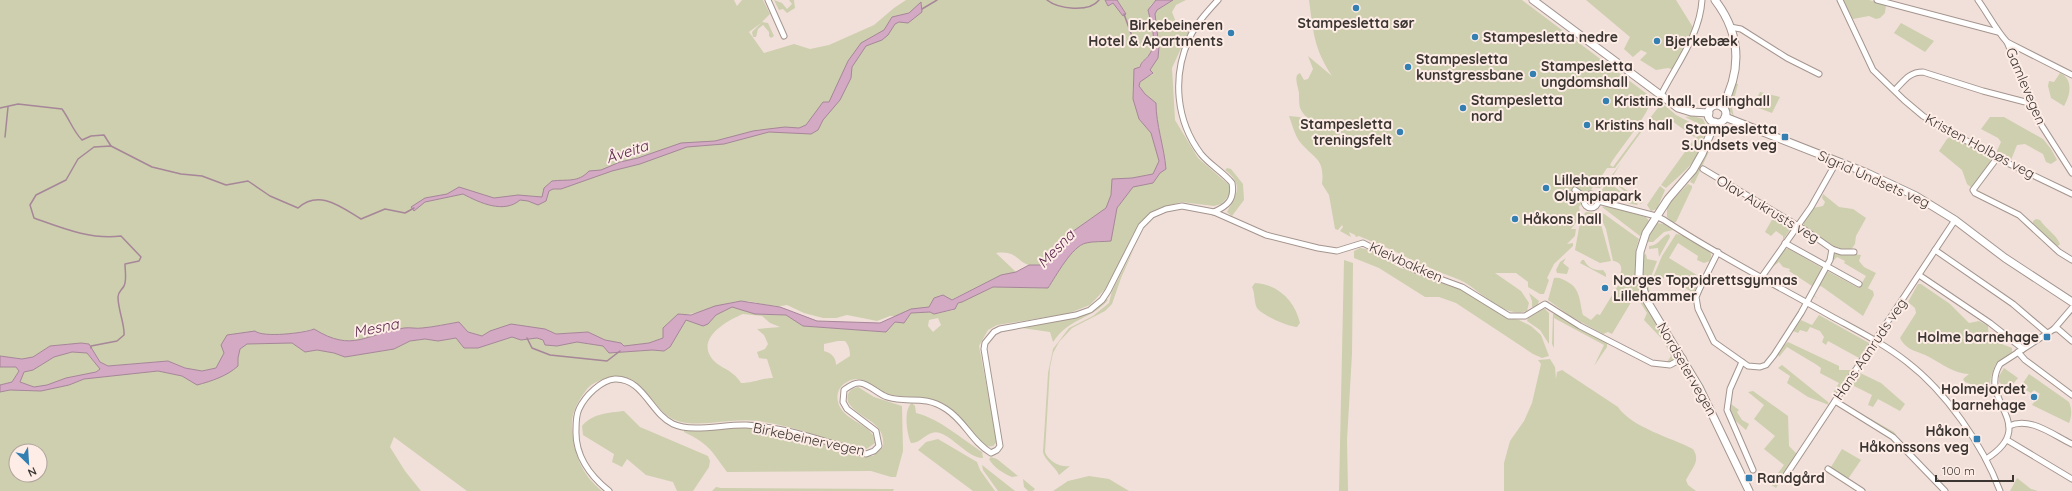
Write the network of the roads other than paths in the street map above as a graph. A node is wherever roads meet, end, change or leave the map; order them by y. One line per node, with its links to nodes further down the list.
1 (768, 0): 11 (street)
2 (1218, 0): 30 (street)
3 (1533, 0): 16 (street)
4 (1702, 0): 16 (street)
5 (1715, 0): 9 (street)
6 (1840, 0): 15 (street, Kristen Holbøs veg)
7 (1877, 0): 10 (street)
8 (1978, 0): 10 (street, Gamlevegen)
9 (1730, 27): 13 (street); 18 (street)
10 (1998, 32): 12 (street, Gamlevegen)
11 (784, 36)
12 (2007, 42): 14 (street); 17 (street, Gamlevegen)
13 (1819, 74)
14 (2072, 75)
15 (1895, 90): 17 (street); 22 (street, Kristen Holbøs veg)
16 (1661, 95): 19 (street)
17 (2033, 104): 25 (street, Gamlevegen)
18 (1722, 107): 19 (street); 20 (street)
19 (1708, 113): 21 (street)
20 (1725, 117): 21 (street); 23 (street, Sigrid Undsets veg)
21 (1714, 122): 31 (street, Nordsetervegen)
22 (1997, 158): 27 (street, Kristen Holbøs veg); 39 (street)
23 (1837, 161): 32 (street, Sigrid Undsets veg); 33 (street)
24 (1703, 169): 33 (street, Olav Aukrusts veg)
25 (2072, 173)
26 (1575, 190): 28 (street)
27 (2072, 194)
28 (1585, 197): 29 (street); 29 (street)
29 (1598, 201): 31 (street)
30 (1214, 212): 52 (street, Kleivbakken); 64 (street, Birkebeinervegen)
31 (1656, 216): 37 (street); 52 (street, Nordsetervegen)
32 (1955, 220): 36 (street, Hans Aanruds veg); 45 (street, Sigrid Undsets veg)
33 (1797, 226): 34 (street); 35 (street, Olav Aukrusts veg)
34 (1785, 243): 40 (street, Olav Aukrusts veg); 42 (street)
35 (1832, 249): 38 (street, Olav Aukrusts veg); 40 (street, Olav Aukrusts veg)
36 (1935, 250): 41 (street, Hans Aanruds veg); 48 (street)
37 (1718, 252): 42 (street); 53 (street)
38 (1854, 252)
39 (2072, 260)
40 (1826, 267): 43 (street, Olav Aukrusts veg); 44 (street, Olav Aukrusts veg)
41 (1919, 275): 49 (street, Hans Aanruds veg); 51 (street)
42 (1761, 278): 44 (street)
43 (1859, 284)
44 (1806, 302): 49 (street); 53 (street, Olav Aukrusts veg)
45 (2072, 302)
46 (2072, 308): 47 (street)
47 (2054, 329): 48 (street); 50 (street)
48 (2048, 333): 51 (street)
49 (1876, 341): 55 (street, Hans Aanruds veg); 59 (street)
50 (2072, 341)
51 (2021, 351): 54 (street); 56 (street)
52 (1682, 358): 65 (street, Nordsetervegen)
53 (1742, 362): 61 (street)
54 (2072, 395)
55 (1835, 401): 62 (street, Hans Aanruds veg); 67 (street)
56 (2009, 426): 57 (street); 58 (street)
57 (2007, 440): 59 (street); 63 (street)
58 (2072, 444)
59 (1986, 459): 68 (street)
60 (1828, 469): 66 (street)
61 (1753, 470)
62 (1784, 478)
63 (2072, 479)
64 (609, 491)
65 (1749, 491)
66 (1862, 491)
67 (1945, 491)
68 (2000, 491)

